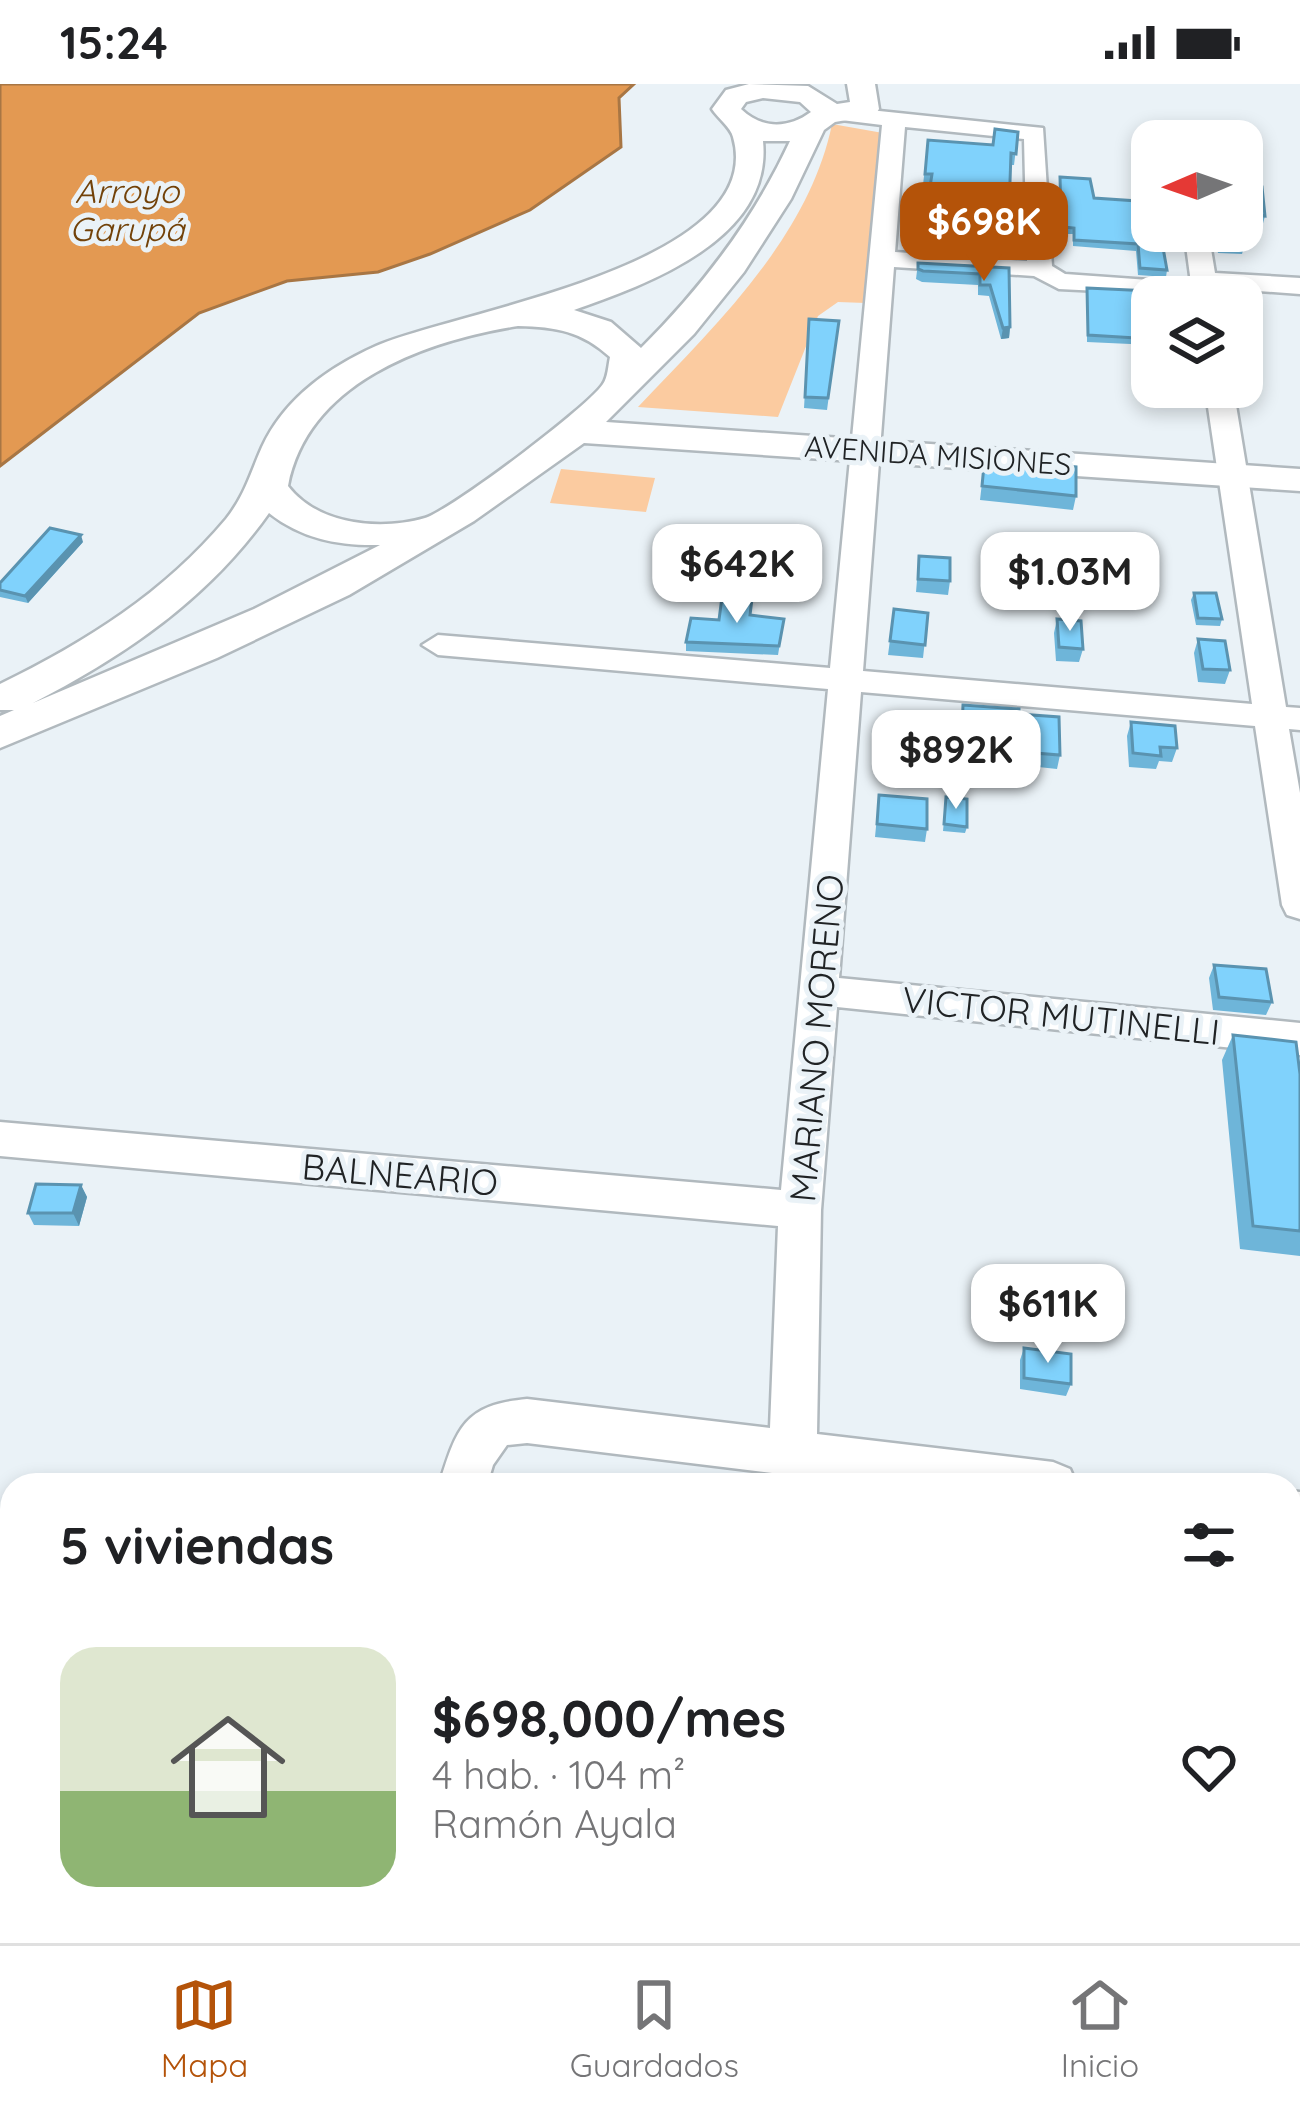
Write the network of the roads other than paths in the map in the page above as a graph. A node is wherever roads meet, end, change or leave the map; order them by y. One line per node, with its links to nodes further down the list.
1 (861, 84): 2 (main road)
2 (826, 118): 3 (street); 4 (main road); 4 (main road); 11 (main road)
3 (894, 120): 5 (street, MARIANO MORENO); 6 (street)
4 (747, 128): 10 (main road)
5 (883, 259): 6 (street); 14 (street, MARIANO MORENO)
6 (1040, 269): 7 (street)
7 (1131, 285)
8 (1300, 286): 9 (street)
9 (1263, 288)
10 (520, 315): 11 (main road); 18 (main road)
11 (622, 385): 13 (main road)
12 (1223, 408): 16 (street)
13 (584, 423): 14 (main road, AVENIDA MISIONES); 19 (main road)
14 (866, 439): 16 (main road, AVENIDA MISIONES); 21 (street, MARIANO MORENO)
15 (1300, 460): 16 (main road, AVENIDA MISIONES)
16 (1231, 465): 17 (main road, AVENIDA MISIONES); 23 (street)
17 (1300, 481)
18 (269, 487): 19 (main road); 22 (main road)
19 (440, 527): 24 (main road)
20 (438, 645): 21 (street)
21 (845, 680): 23 (street); 26 (street, MARIANO MORENO)
22 (0, 701)
23 (1285, 717): 25 (street)
24 (0, 733)
25 (1300, 905)
26 (821, 991): 27 (street, VICTOR MUTINELLI); 29 (street, MARIANO MORENO)
27 (1300, 1039)
28 (0, 1139): 29 (street, BALNEARIO)
29 (800, 1210): 30 (street, MARIANO MORENO)
30 (793, 1454): 31 (street); 32 (street)
31 (467, 1473)
32 (952, 1473)

